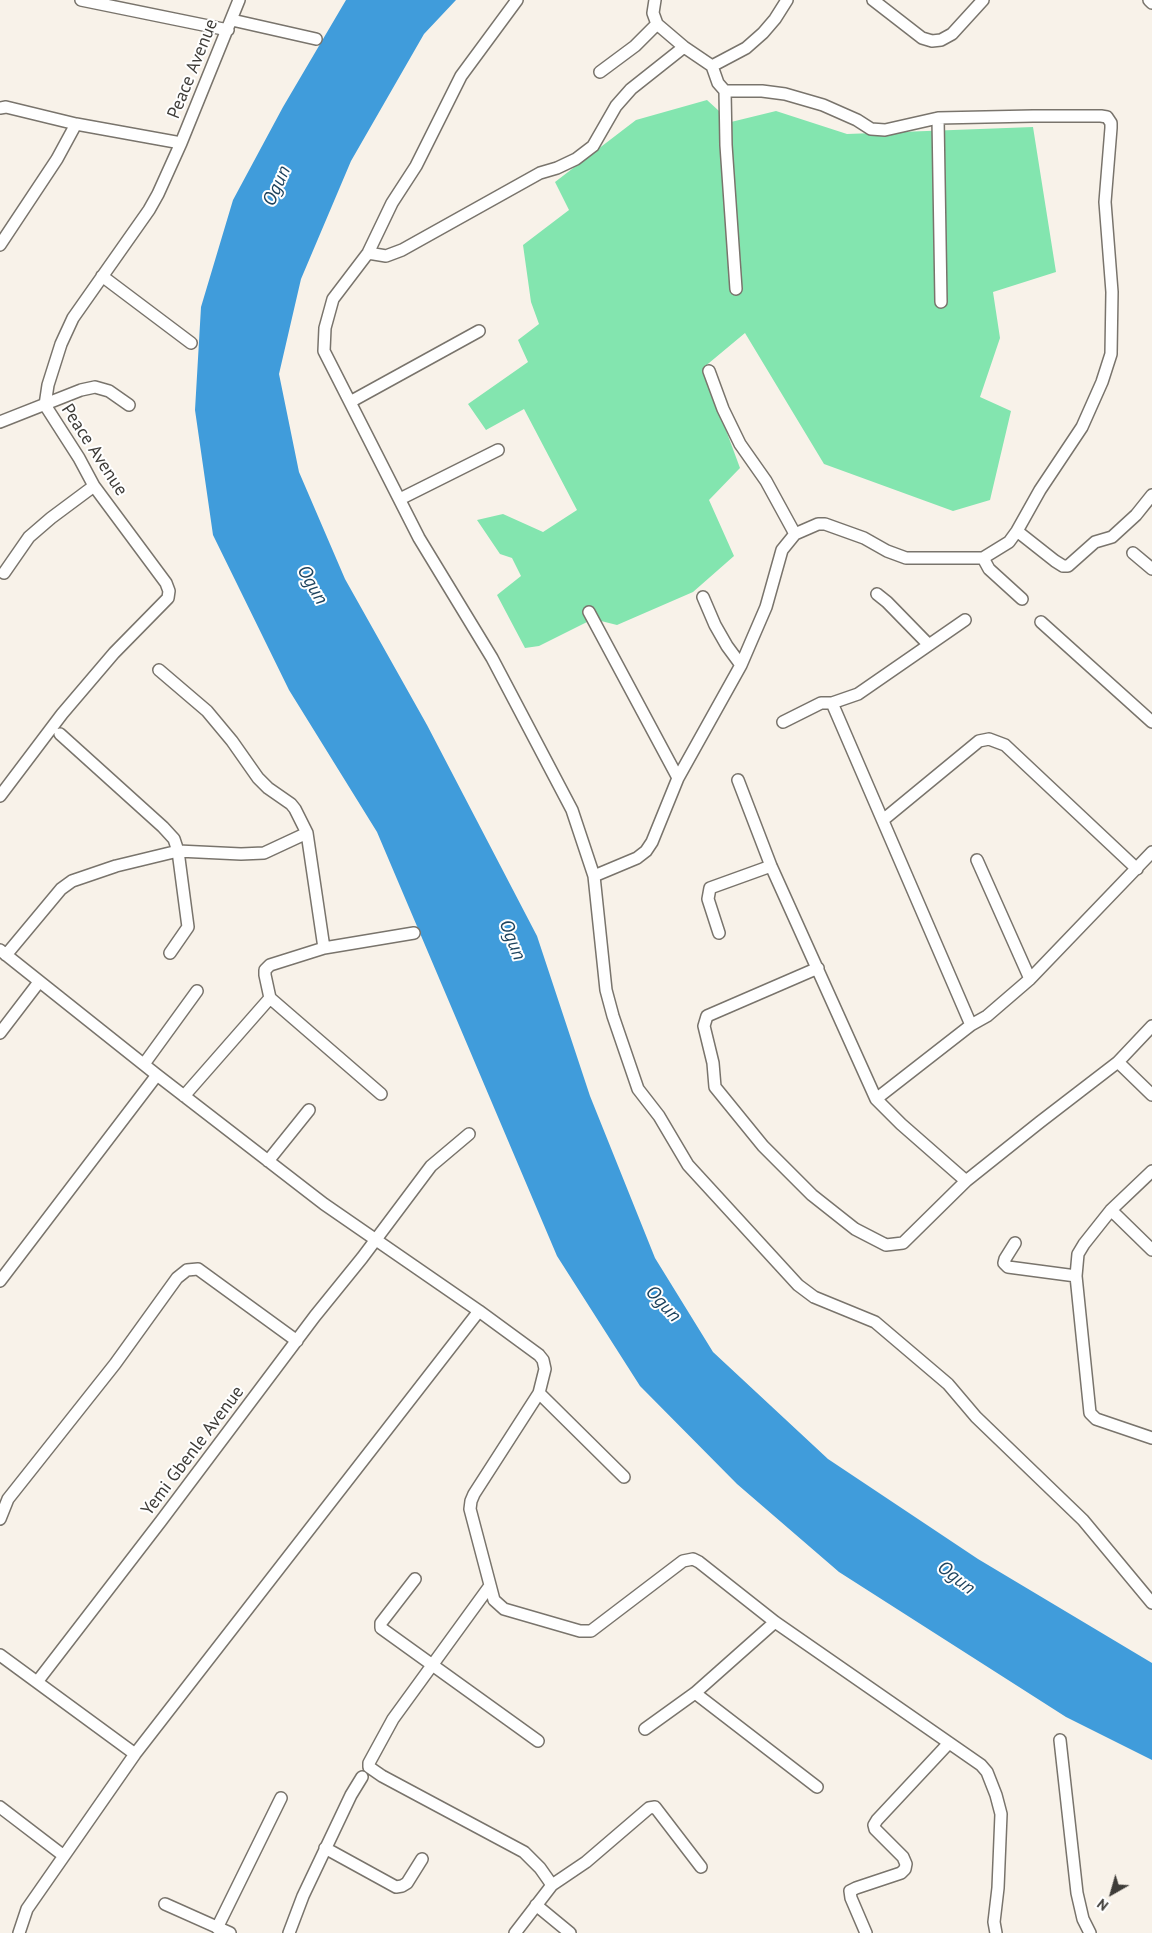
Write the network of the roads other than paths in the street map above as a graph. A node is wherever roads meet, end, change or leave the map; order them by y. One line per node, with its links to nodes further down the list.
1 (81, 0): 11 (street)
2 (239, 0): 11 (street, Peace Avenue)
3 (517, 0): 22 (street)
4 (655, 0): 10 (street)
5 (787, 0): 14 (street)
6 (873, 0): 7 (street)
7 (983, 0)
8 (1149, 0): 9 (street)
9 (1152, 3)
10 (657, 24): 13 (street); 15 (street)
11 (230, 25): 12 (street); 20 (street, Peace Avenue)
12 (316, 39)
13 (684, 47): 14 (street); 22 (street)
14 (712, 66): 16 (street)
15 (600, 72)
16 (724, 91): 18 (street); 24 (street)
17 (0, 108): 19 (street)
18 (938, 118): 25 (street); 37 (street)
19 (76, 124): 20 (street); 21 (street)
20 (182, 143): 23 (street, Peace Avenue)
21 (0, 245)
22 (368, 253): 29 (street)
23 (102, 276): 27 (street); 30 (street, Peace Avenue)
24 (736, 289)
25 (941, 302)
26 (479, 331): 29 (street)
27 (191, 343)
28 (710, 371): 38 (street)
29 (350, 402): 36 (street)
30 (45, 405): 31 (street); 32 (street); 34 (street, Peace Avenue)
31 (130, 405)
32 (0, 422)
33 (498, 450): 36 (street)
34 (94, 486): 42 (street); 58 (street, Peace Avenue)
35 (1152, 495): 37 (street)
36 (400, 499): 66 (street)
37 (1017, 532): 40 (street)
38 (795, 534): 40 (street); 50 (street)
39 (1133, 554): 41 (street)
40 (983, 558): 45 (street)
41 (1152, 570)
42 (4, 573)
43 (877, 594): 49 (street)
44 (703, 597): 50 (street)
45 (1022, 599)
46 (588, 612): 56 (street)
47 (965, 620): 49 (street)
48 (1041, 622): 54 (street)
49 (928, 644): 52 (street)
50 (741, 665): 56 (street)
51 (159, 670): 60 (street)
52 (832, 704): 53 (street); 59 (street)
53 (783, 722)
54 (1152, 722)
55 (60, 734): 61 (street)
56 (678, 778): 66 (street)
57 (738, 780): 64 (street)
58 (0, 796)
59 (883, 820): 65 (street); 77 (street)
60 (308, 833): 61 (street); 69 (street)
61 (178, 851): 70 (street); 71 (street)
62 (1152, 852): 65 (street)
63 (977, 860): 73 (street)
64 (771, 866): 68 (street); 72 (street)
65 (1137, 869): 73 (street)
66 (594, 876): 106 (street)
67 (414, 933): 69 (street)
68 (719, 933)
69 (324, 948): 76 (street)
70 (3, 952): 74 (street)
71 (170, 953)
72 (818, 968): 86 (street); 91 (street)
73 (1030, 979): 77 (street)
74 (39, 982): 79 (street); 81 (street)
75 (197, 991): 81 (street)
76 (270, 998): 83 (street); 85 (street)
77 (971, 1025): 86 (street)
78 (1152, 1026): 80 (street)
79 (0, 1033)
80 (1118, 1062): 84 (street); 91 (street)
81 (144, 1064): 82 (street)
82 (157, 1075): 85 (street); 97 (street)
83 (381, 1094)
84 (1152, 1095)
85 (184, 1096): 89 (street)
86 (876, 1099): 91 (street)
87 (309, 1110): 89 (street)
88 (468, 1134): 93 (street, Yemi Gbenle Avenue)
89 (268, 1161): 93 (street)
90 (1152, 1171): 92 (street)
91 (966, 1181)
92 (1111, 1210): 95 (street); 96 (street)
93 (375, 1241): 98 (street); 99 (street, Yemi Gbenle Avenue)
94 (1015, 1244): 96 (street)
95 (1152, 1250)
96 (1076, 1276): 101 (street)
97 (0, 1281)
98 (479, 1312): 100 (street); 116 (street)
99 (297, 1341): 103 (street); 110 (street, Yemi Gbenle Avenue)
100 (539, 1393): 102 (street); 105 (street)
101 (1152, 1438)
102 (624, 1477)
103 (0, 1519)
104 (415, 1579): 109 (street)
105 (489, 1587): 107 (street); 109 (street)
106 (1152, 1603)
107 (775, 1622): 111 (street); 115 (street)
108 (0, 1655): 110 (street)
109 (432, 1664): 114 (street); 125 (street)
110 (37, 1682): 116 (street)
111 (695, 1693): 112 (street); 118 (street)
112 (646, 1729)
113 (1060, 1740): 136 (street)
114 (538, 1741)
115 (948, 1744): 134 (street); 135 (street)
116 (135, 1754): 122 (street)
117 (362, 1776): 121 (street)
118 (817, 1787)
119 (281, 1798): 128 (street)
120 (0, 1807): 122 (street)
121 (325, 1848): 123 (street); 131 (street)
122 (64, 1856): 129 (street)
123 (422, 1859)
124 (701, 1867): 125 (street)
125 (552, 1885): 127 (street)
126 (166, 1904): 128 (street)
127 (536, 1905): 132 (street); 133 (street)
128 (218, 1928): 130 (street)
129 (19, 1933)
130 (230, 1933)
131 (289, 1933)
132 (515, 1933)
133 (570, 1933)
134 (866, 1933)
135 (996, 1933)
136 (1090, 1933)

